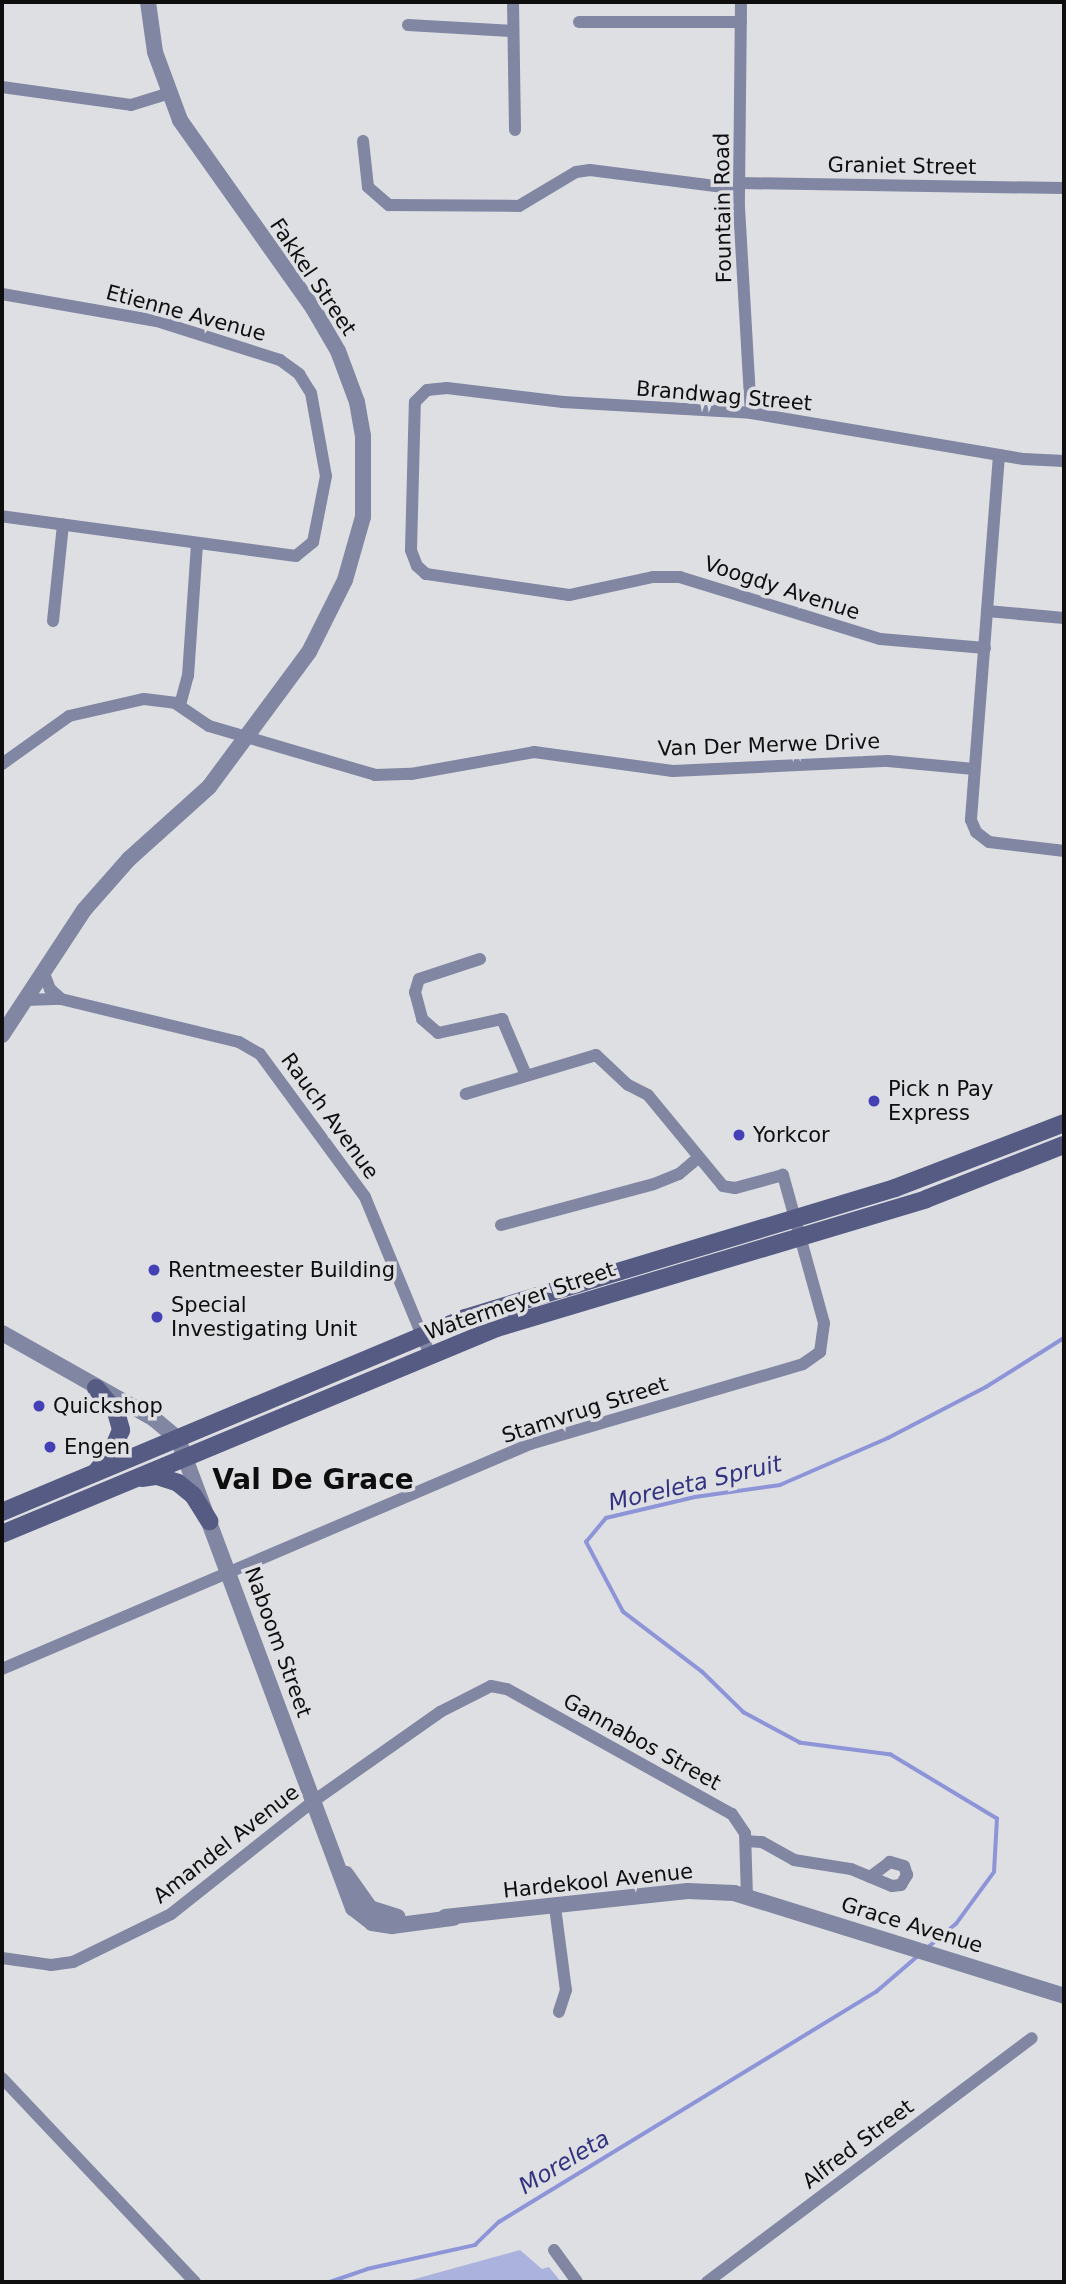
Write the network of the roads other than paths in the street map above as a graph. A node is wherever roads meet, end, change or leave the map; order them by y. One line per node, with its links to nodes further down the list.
1 (148, 2): 9 (street, Fakkel Street)
2 (513, 2): 7 (street)
3 (741, 2): 5 (street, Fountain Road)
4 (579, 22): 5 (street)
5 (741, 22): 12 (street, Fountain Road)
6 (408, 25): 7 (street)
7 (513, 31): 10 (street)
8 (2, 87): 9 (street)
9 (168, 94): 27 (street, Fakkel Street)
10 (515, 130)
11 (363, 141): 12 (street, Graniet Street)
12 (739, 186): 13 (street, Graniet Street); 16 (street, Fountain Road)
13 (1064, 188)
14 (2, 295): 21 (street, Etienne Avenue)
15 (422, 393): 16 (street, Brandwag Street); 25 (street, Voogdy Avenue)
16 (751, 413): 17 (street, Brandwag Street)
17 (999, 455): 18 (street, Brandwag Street); 22 (street)
18 (1064, 461)
19 (2, 516): 20 (street)
20 (63, 525): 21 (street); 24 (street)
21 (197, 544): 26 (street)
22 (988, 611): 23 (street); 25 (street)
23 (1064, 618)
24 (53, 621)
25 (985, 648): 29 (street)
26 (180, 705): 27 (street, Van Der Merwe Drive); 28 (street)
27 (249, 738): 29 (street, Van Der Merwe Drive); 31 (street, Fakkel Street)
28 (2, 764)
29 (974, 769): 30 (street)
30 (1064, 851)
31 (129, 859): 33 (street); 36 (street)
32 (480, 959): 38 (street)
33 (43, 971): 34 (street); 35 (street)
34 (61, 999): 35 (street, Rauch Avenue); 47 (street, Rauch Avenue)
35 (25, 1000): 37 (street)
36 (2, 1018)
37 (2, 1035)
38 (526, 1075): 39 (street); 42 (street)
39 (466, 1094)
40 (1064, 1123): 43 (main road, Watermeyer Street)
41 (1064, 1145): 45 (main road, Watermeyer Street)
42 (698, 1157): 43 (street, Stamvrug Street); 44 (street)
43 (796, 1220): 45 (street, Stamvrug Street); 47 (main road, Watermeyer Street)
44 (501, 1225)
45 (801, 1238): 50 (main road, Watermeyer Street); 58 (street, Stamvrug Street)
46 (2, 1333): 49 (street)
47 (422, 1335): 50 (street, Rauch Avenue); 52 (main road, Watermeyer Street)
48 (2, 1340): 49 (street)
49 (18, 1345): 51 (street)
50 (430, 1355): 52 (main road, Watermeyer Street)
51 (96, 1388): 52 (street); 53 (main road)
52 (182, 1448): 53 (main road, Watermeyer Street); 54 (main road, Watermeyer Street); 56 (street, Naboom Street)
53 (94, 1475): 55 (main road, Watermeyer Street)
54 (131, 1480): 56 (main road); 57 (main road, Watermeyer Street)
55 (2, 1512)
56 (209, 1521): 58 (street, Naboom Street)
57 (2, 1534)
58 (231, 1574): 59 (street, Stamvrug Street); 61 (street, Naboom Street)
59 (2, 1669)
60 (455, 1703): 61 (street, Amandel Avenue); 62 (street, Gannabos Street)
61 (314, 1800): 64 (street, Naboom Street); 67 (street, Amandel Avenue)
62 (746, 1841): 63 (street); 65 (street)
63 (870, 1877)
64 (350, 1891): 66 (street, Hardekool Avenue)
65 (747, 1895): 66 (street, Hardekool Avenue); 68 (street, Grace Avenue)
66 (555, 1907): 69 (street)
67 (2, 1958)
68 (1064, 1996)
69 (559, 2012)
70 (1032, 2038): 75 (street, Alfred Street)
71 (2, 2080): 73 (street)
72 (554, 2250): 74 (street)
73 (195, 2282)
74 (577, 2282)
75 (707, 2282)

